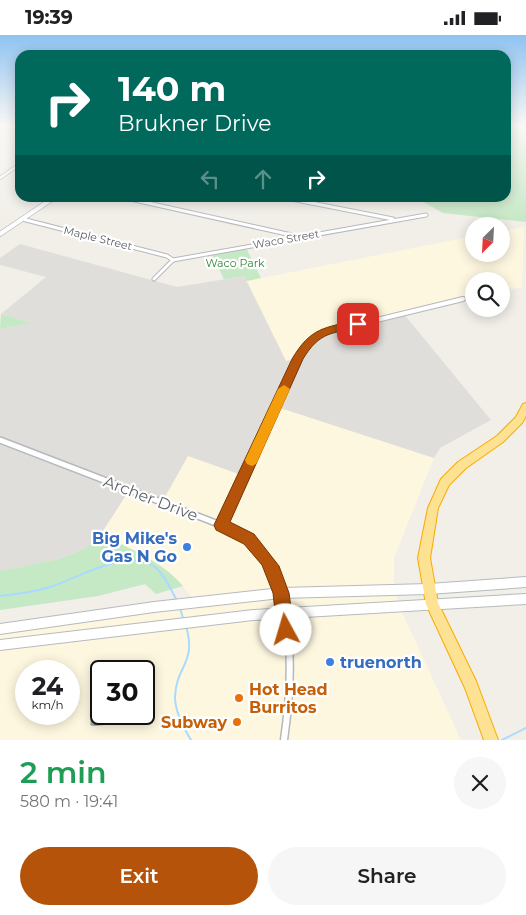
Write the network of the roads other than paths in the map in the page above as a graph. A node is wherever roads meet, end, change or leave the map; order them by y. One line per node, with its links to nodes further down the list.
1 (15, 168): 2 (street)
2 (0, 178)
3 (48, 202): 7 (street)
4 (143, 202): 10 (street)
5 (306, 202): 8 (street)
6 (426, 215): 8 (street, Waco Street)
7 (22, 219): 9 (street); 11 (street, Maple Street)
8 (395, 220): 10 (street, Waco Street)
9 (0, 234)
10 (300, 237): 11 (street, Waco Street)
11 (173, 259): 12 (street)
12 (154, 279)
13 (463, 299): 16 (street)
14 (526, 407): 18 (highway)
15 (0, 440): 16 (street, Archer Drive)
16 (222, 525): 19 (street, Archer Drive)
17 (526, 582): 18 (main road)
18 (429, 589): 19 (main road); 21 (highway)
19 (281, 593): 22 (street, Archer Drive); 23 (main road)
20 (526, 599): 21 (main road)
21 (432, 604): 22 (main road); 28 (highway)
22 (284, 614): 25 (main road); 27 (street, Archer Drive)
23 (22, 625): 24 (main road); 25 (main road)
24 (0, 629)
25 (18, 641): 26 (main road)
26 (0, 645)
27 (284, 740)
28 (491, 740)

